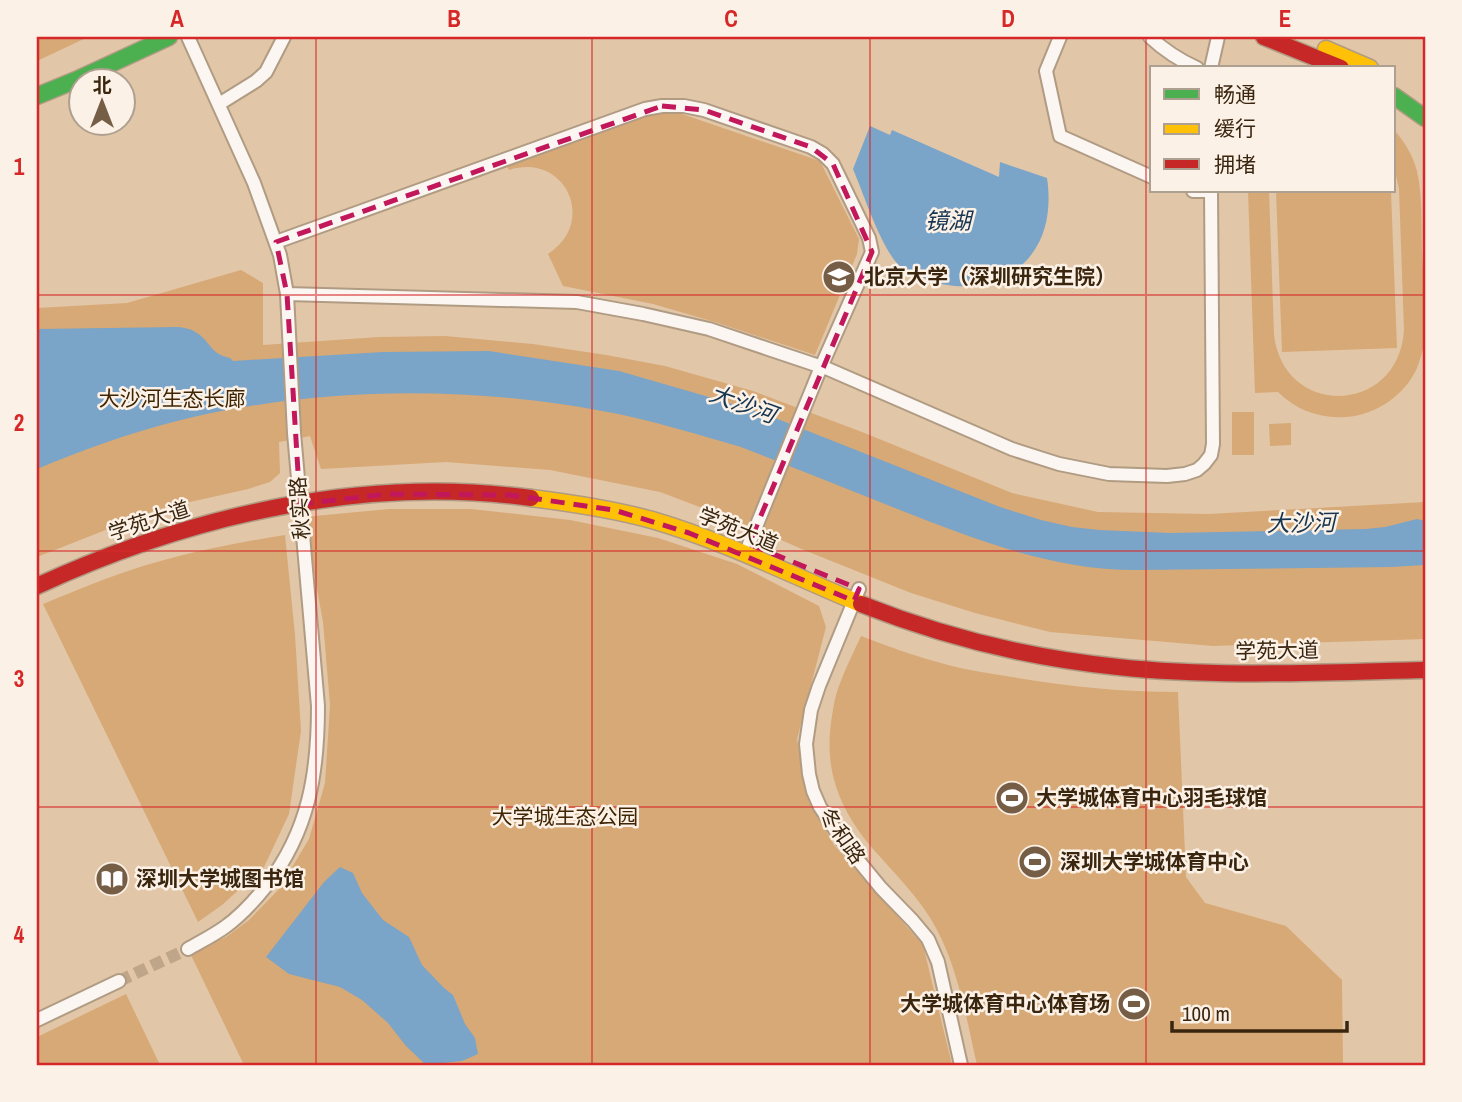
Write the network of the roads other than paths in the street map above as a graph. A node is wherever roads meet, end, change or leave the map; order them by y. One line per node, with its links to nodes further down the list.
1 (145, 37): 15 (street)
2 (169, 37): 16 (street)
3 (188, 37): 19 (street, 秋实路)
4 (284, 37): 19 (street)
5 (1060, 37): 21 (street)
6 (1150, 37): 10 (street)
7 (1218, 37): 11 (street)
8 (1264, 37): 12 (street)
9 (1297, 37): 13 (street)
10 (1192, 66)
11 (1211, 66)
12 (1336, 66)
13 (1365, 66)
14 (1396, 83): 18 (street)
15 (37, 86)
16 (37, 96)
17 (1396, 97): 20 (street)
18 (1425, 103)
19 (219, 104): 23 (street, 秋实路)
20 (1425, 118)
21 (1150, 176)
22 (1211, 192): 25 (street)
23 (276, 242): 24 (street, 秋实路); 25 (street)
24 (287, 294): 25 (street); 26 (street, 秋实路)
25 (821, 367): 27 (street)
26 (299, 498): 27 (street, 学苑大道); 28 (street, 学苑大道); 29 (street, 学苑大道); 30 (street, 学苑大道); 33 (street, 秋实路)
27 (749, 544): 30 (street, 学苑大道)
28 (37, 572)
29 (37, 586)
30 (856, 595): 31 (street, 学苑大道); 32 (street, 学苑大道); 36 (street, 冬和路)
31 (1425, 658)
32 (1425, 670)
33 (188, 949)
34 (119, 981): 35 (street)
35 (37, 1020)
36 (961, 1065)

